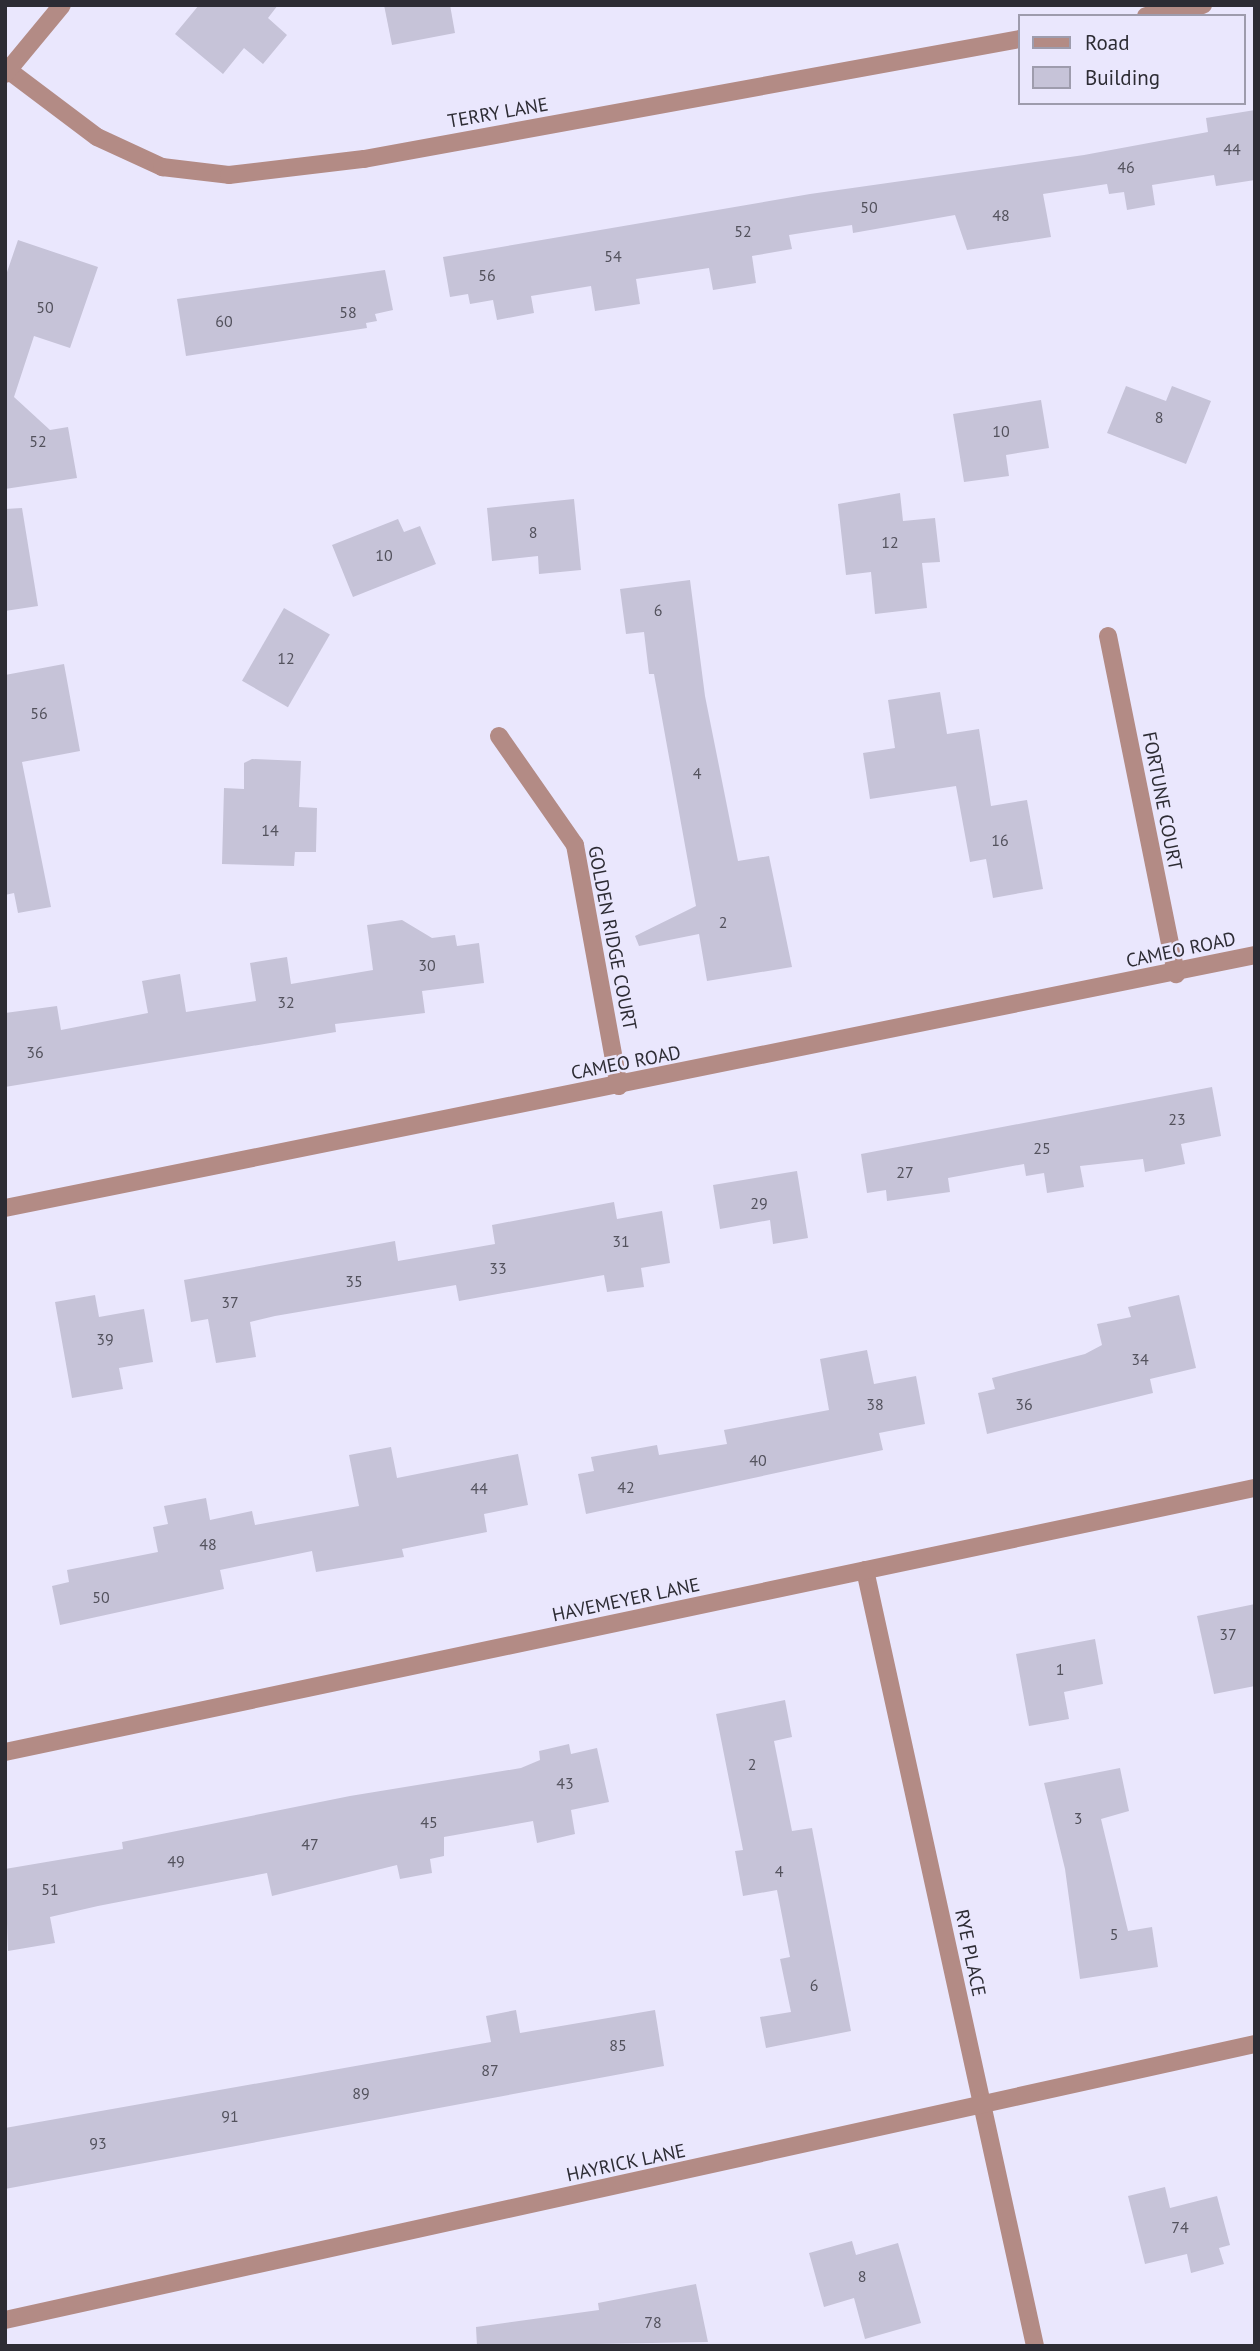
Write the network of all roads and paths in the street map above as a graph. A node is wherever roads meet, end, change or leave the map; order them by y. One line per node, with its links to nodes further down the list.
1 (62, 5): 5 (street)
2 (1203, 5): 3 (street)
3 (1156, 14)
4 (1018, 39): 5 (street, TERRY LANE)
5 (7, 72)
6 (1108, 636): 9 (street, FORTUNE COURT)
7 (499, 736): 10 (street, GOLDEN RIDGE COURT)
8 (1255, 955): 9 (street, CAMEO ROAD)
9 (1175, 974): 10 (street, CAMEO ROAD)
10 (619, 1086): 11 (street, CAMEO ROAD)
11 (5, 1208)
12 (1255, 1488): 13 (street, HAVEMEYER LANE)
13 (865, 1570): 14 (street, HAVEMEYER LANE); 16 (street, RYE PLACE)
14 (5, 1752)
15 (1255, 2044): 16 (street, HAYRICK LANE)
16 (982, 2107): 17 (street, HAYRICK LANE); 18 (street, RYE PLACE)
17 (5, 2320)
18 (1035, 2346)

